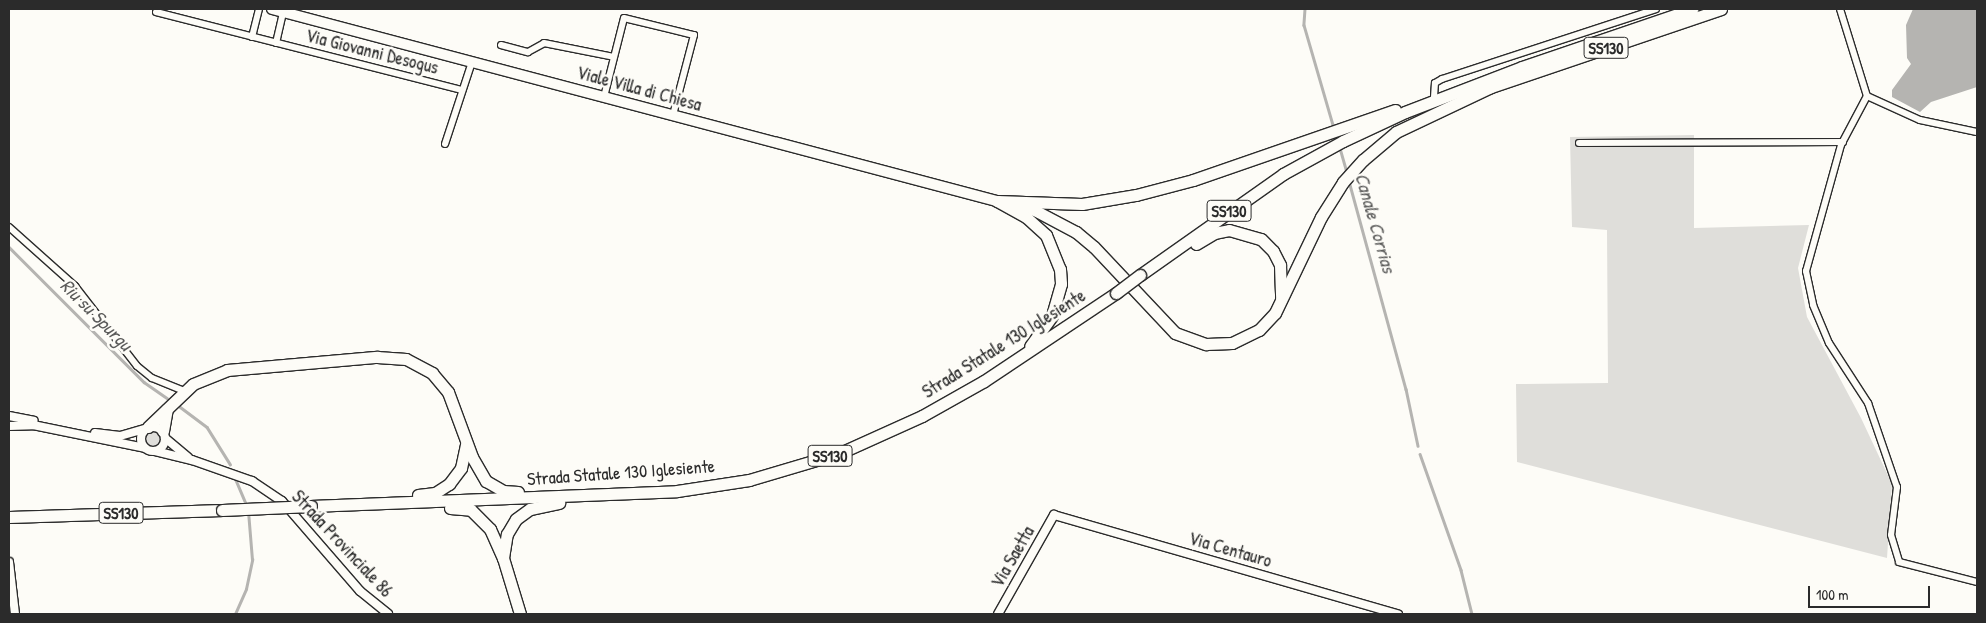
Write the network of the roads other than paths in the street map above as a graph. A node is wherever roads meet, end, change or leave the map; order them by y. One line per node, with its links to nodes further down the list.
1 (259, 9): 8 (street)
2 (1656, 9): 18 (street)
3 (1692, 9): 13 (highway, Strada Statale 130 Iglesiente / SS130)
4 (1721, 9): 14 (highway, Strada Statale 130 Iglesiente / SS130)
5 (1840, 9): 16 (street)
6 (277, 10): 9 (street); 12 (main road, Viale Villa di Chiesa)
7 (156, 12): 8 (street, Via Giovanni Desogus)
8 (252, 37): 9 (street, Via Giovanni Desogus)
9 (276, 43): 15 (street, Via Giovanni Desogus)
10 (500, 45): 11 (street)
11 (614, 57): 17 (street); 20 (street)
12 (472, 62): 15 (street); 17 (main road, Viale Villa di Chiesa)
13 (1522, 67): 18 (highway); 19 (highway, Strada Statale 130 Iglesiente / SS130)
14 (1491, 87): 19 (highway, Strada Statale 130 Iglesiente / SS130); 29 (highway)
15 (462, 90): 24 (street)
16 (1867, 96): 21 (street); 22 (street)
17 (604, 97): 20 (main road, Viale Villa di Chiesa)
18 (1434, 97): 25 (highway)
19 (1405, 112): 28 (highway, Strada Statale 130 Iglesiente / SS130)
20 (673, 115): 25 (main road, Viale Villa di Chiesa)
21 (1977, 132)
22 (1843, 142): 23 (street); 47 (street)
23 (1579, 143)
24 (445, 144)
25 (997, 201): 26 (main road, Viale Villa di Chiesa); 30 (highway)
26 (1038, 212): 29 (highway)
27 (9, 227): 31 (street)
28 (1142, 274): 29 (highway); 30 (highway, Strada Statale 130 Iglesiente / SS130, bridge)
29 (1281, 304)
30 (1041, 340): 41 (highway, Strada Statale 130 Iglesiente / SS130)
31 (184, 391): 32 (highway); 37 (highway)
32 (167, 409): 35 (highway); 36 (highway)
33 (9, 416): 35 (street)
34 (9, 426): 38 (street)
35 (146, 428): 36 (street); 38 (street)
36 (164, 434): 39 (street); 40 (street, Strada Provinciale 86)
37 (467, 442): 41 (highway); 42 (highway)
38 (145, 448): 39 (street)
39 (155, 451): 40 (street, Strada Provinciale 86)
40 (192, 460): 49 (street, Strada Provinciale 86)
41 (620, 493): 42 (highway, Strada Statale 130 Iglesiente / SS130); 45 (highway)
42 (364, 505): 44 (highway, Strada Statale 130 Iglesiente / SS130, bridge); 45 (highway)
43 (1054, 515): 51 (street, Via Saetta); 52 (street, Via Centauro)
44 (9, 517)
45 (503, 558): 50 (highway)
46 (9, 562): 48 (street)
47 (1977, 582)
48 (15, 614)
49 (388, 614)
50 (520, 614)
51 (998, 614)
52 (1398, 614)

